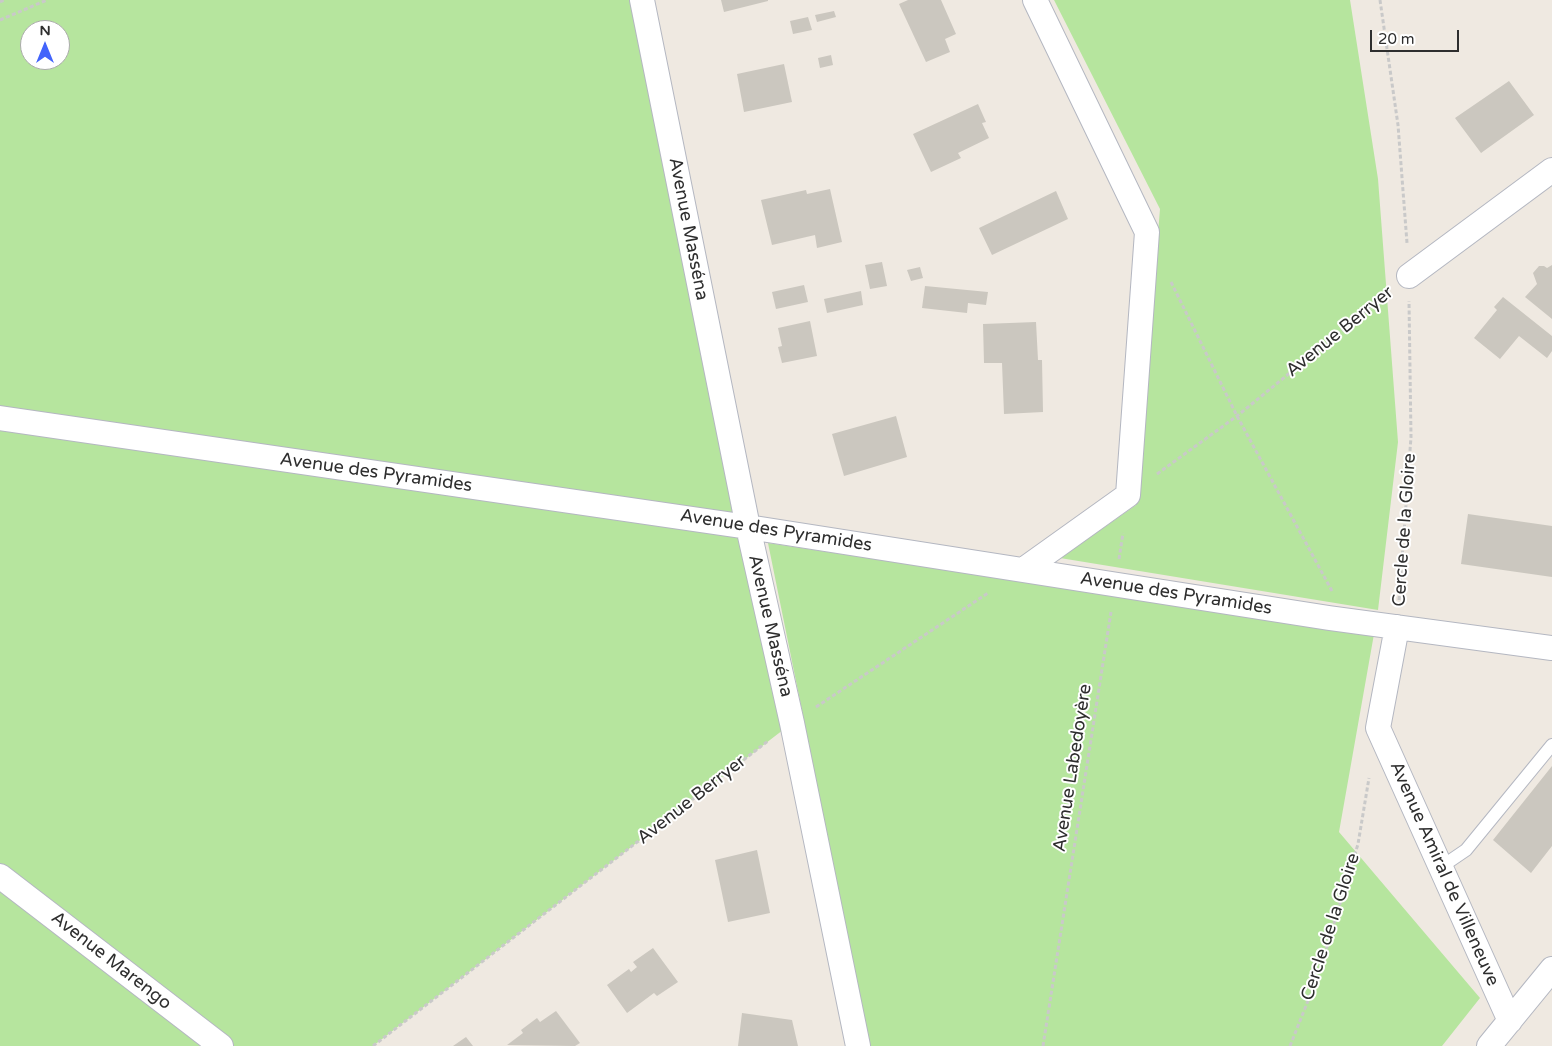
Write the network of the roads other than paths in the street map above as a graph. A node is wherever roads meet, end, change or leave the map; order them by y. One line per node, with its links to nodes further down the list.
1 (642, 0): 6 (street, Avenue Masséna)
2 (1035, 0): 7 (street)
3 (1552, 170): 4 (street, Avenue Berryer)
4 (1409, 276)
5 (0, 418): 6 (street, Avenue des Pyramides)
6 (748, 527): 7 (street, Avenue des Pyramides); 17 (street, Avenue Masséna)
7 (1023, 570): 8 (street, Avenue des Pyramides)
8 (1397, 627): 9 (street, Avenue des Pyramides); 10 (street, Cercle de la Gloire)
9 (1552, 648)
10 (1378, 728): 12 (street, Avenue Amiral de Villeneuve)
11 (1552, 745): 12 (lane)
12 (1441, 867): 15 (street, Avenue Amiral de Villeneuve)
13 (0, 876): 16 (street, Avenue Marengo)
14 (1552, 969): 15 (street)
15 (1510, 1021): 18 (street)
16 (222, 1046)
17 (858, 1046)
18 (1489, 1046)

